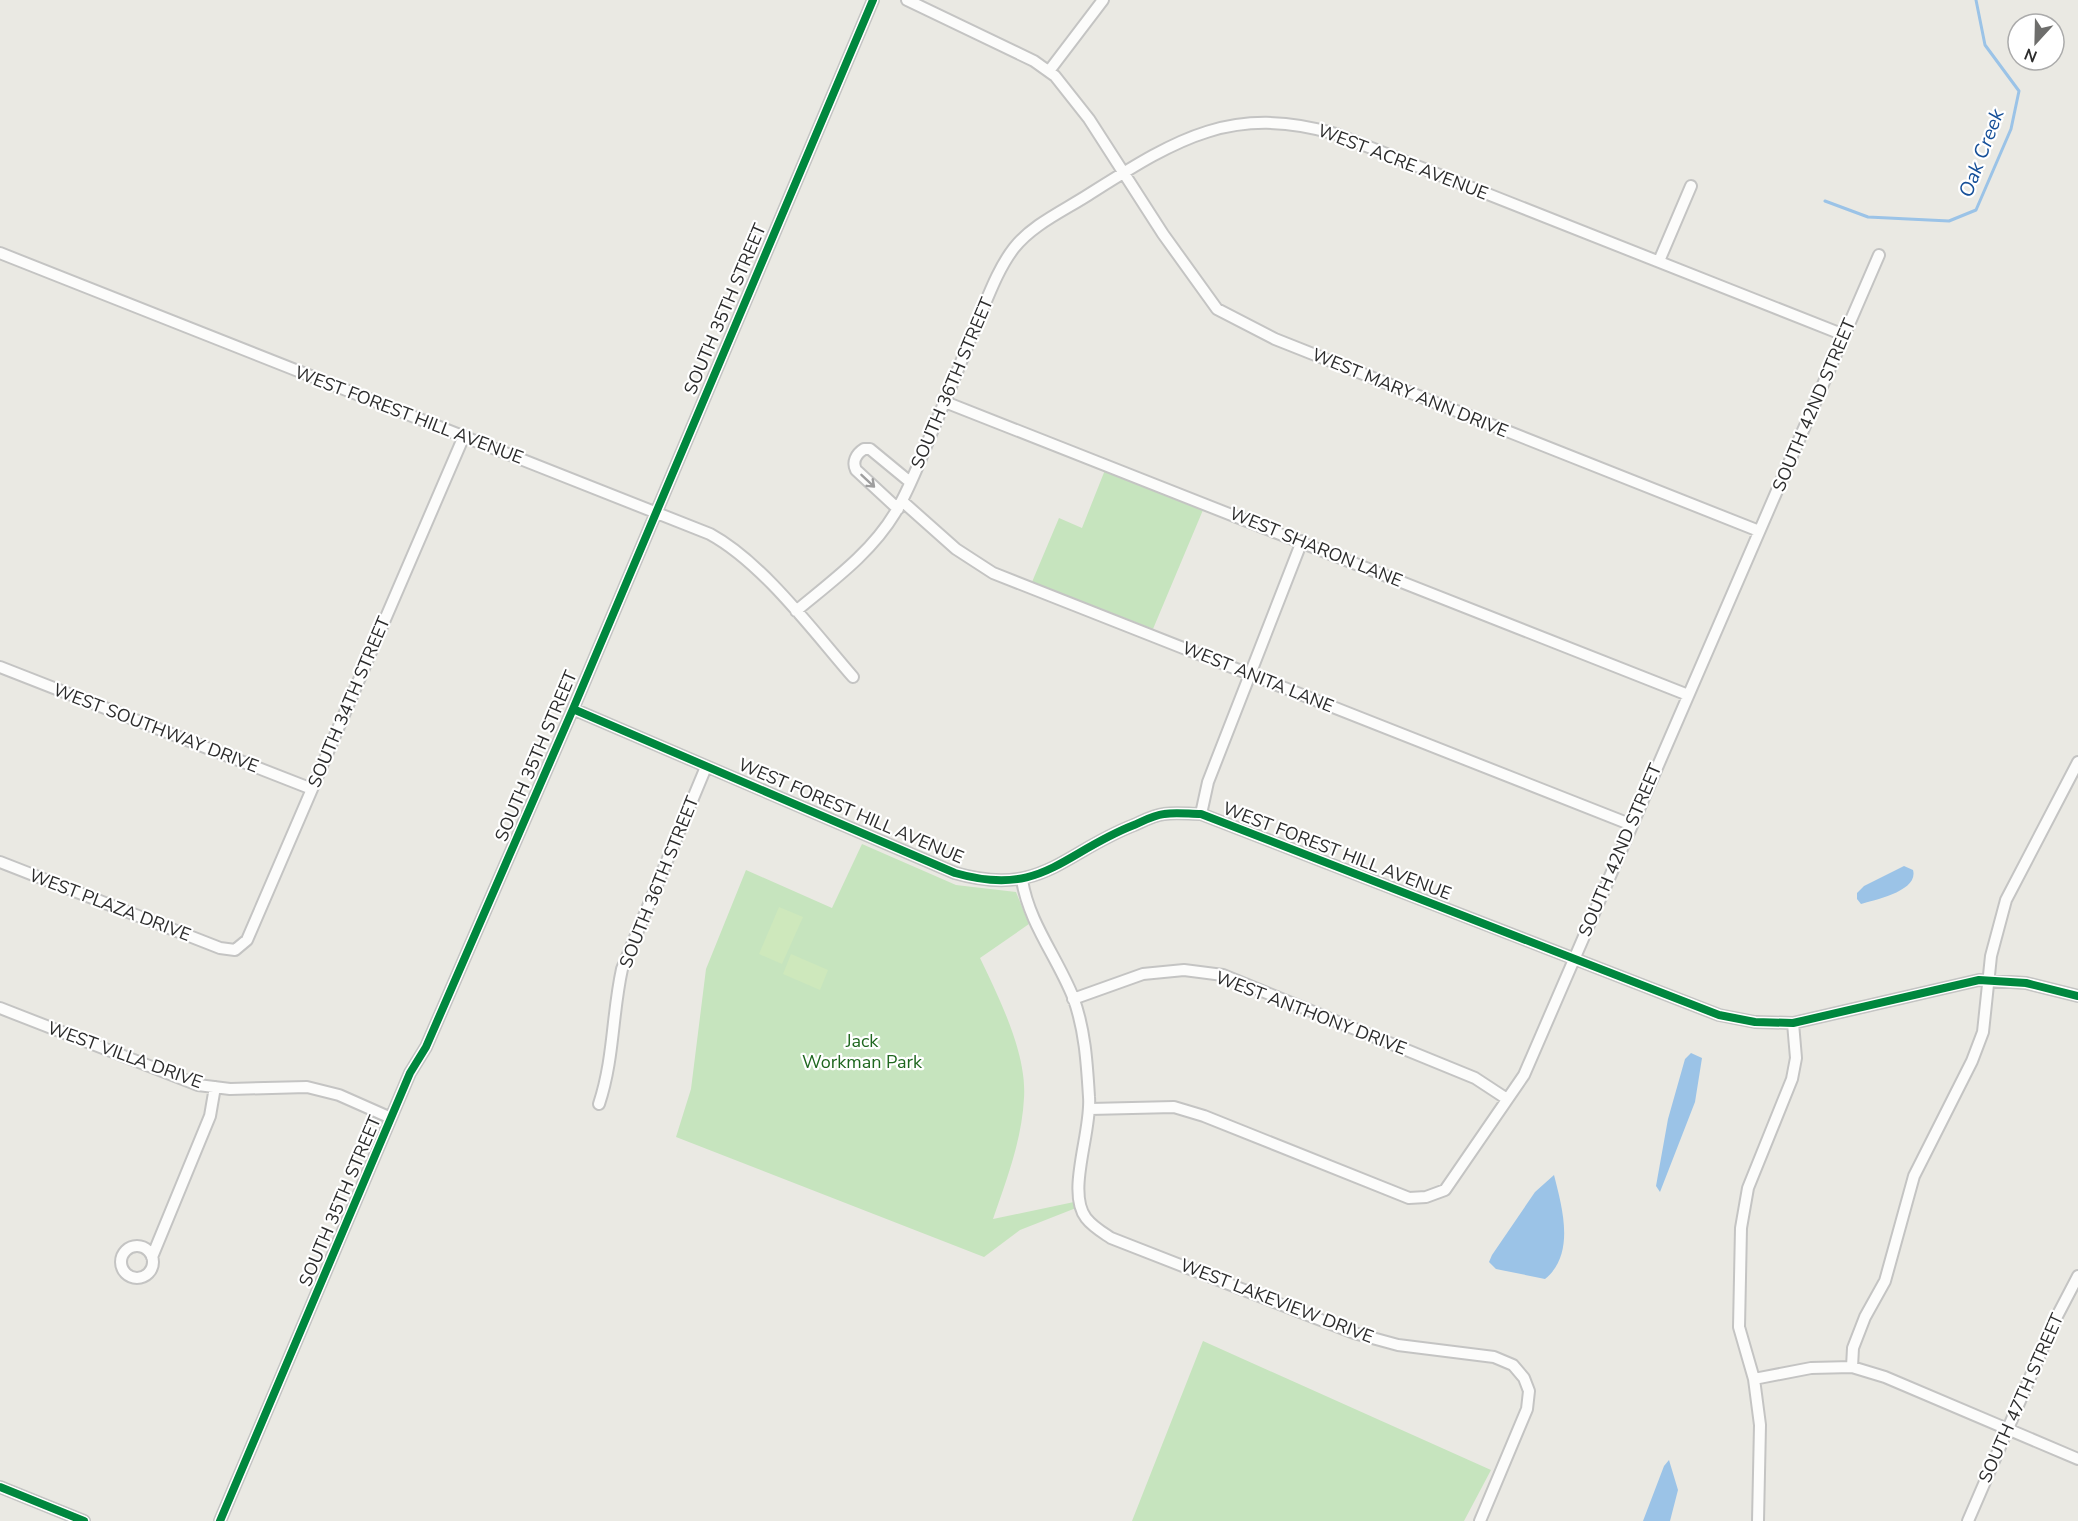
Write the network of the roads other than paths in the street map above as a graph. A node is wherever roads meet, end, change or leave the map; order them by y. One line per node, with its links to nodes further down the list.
1 (873, 0): 15 (street, SOUTH 35TH STREET)
2 (907, 0): 4 (street)
3 (1103, 0): 4 (street)
4 (1049, 71): 5 (street)
5 (1124, 173): 9 (street, WEST ACRE AVENUE); 11 (street, SOUTH 36TH STREET); 16 (street, WEST MARY ANN DRIVE)
6 (1691, 186): 9 (street)
7 (0, 253): 12 (street, WEST FOREST HILL AVENUE)
8 (1879, 255): 10 (street, SOUTH 42ND STREET)
9 (1659, 261): 10 (street, WEST ACRE AVENUE)
10 (1844, 334): 16 (street, SOUTH 42ND STREET)
11 (945, 402): 13 (street, SOUTH 36TH STREET); 17 (street, WEST SHARON LANE)
12 (464, 436): 15 (street, WEST FOREST HILL AVENUE); 26 (street, SOUTH 34TH STREET)
13 (910, 482): 14 (street, SOUTH 36TH STREET); 14 (street, WEST ANITA LANE, one-way to 14)
14 (900, 505): 18 (street, SOUTH 36TH STREET); 20 (street, WEST ANITA LANE)
15 (656, 511): 18 (street, WEST FOREST HILL AVENUE); 23 (street, SOUTH 35TH STREET)
16 (1759, 531): 22 (street, SOUTH 42ND STREET)
17 (1302, 542): 20 (street); 22 (street, WEST SHARON LANE)
18 (796, 611): 21 (street, WEST FOREST HILL AVENUE)
19 (0, 667): 26 (street, WEST SOUTHWAY DRIVE)
20 (1250, 674): 27 (street); 28 (street, WEST ANITA LANE)
21 (853, 677)
22 (1688, 694): 28 (street, SOUTH 42ND STREET)
23 (573, 709): 25 (street, WEST FOREST HILL AVENUE); 42 (street, SOUTH 35TH STREET)
24 (2078, 762): 33 (street)
25 (706, 767): 30 (street, WEST FOREST HILL AVENUE); 40 (street, SOUTH 36TH STREET)
26 (312, 789): 31 (street, SOUTH 34TH STREET)
27 (1201, 814): 30 (street, WEST FOREST HILL AVENUE); 32 (street, WEST FOREST HILL AVENUE)
28 (1632, 825): 32 (street, SOUTH 42ND STREET)
29 (0, 862): 31 (street, WEST PLAZA DRIVE)
30 (1022, 880): 35 (street)
31 (220, 948)
32 (1574, 959): 37 (street, WEST FOREST HILL AVENUE); 39 (street, SOUTH 42ND STREET)
33 (1989, 981): 34 (street, WEST FOREST HILL AVENUE); 37 (street, WEST FOREST HILL AVENUE); 45 (street)
34 (2078, 996)
35 (1073, 999): 39 (street, WEST ANTHONY DRIVE); 41 (street)
36 (0, 1008): 38 (street, WEST VILLA DRIVE)
37 (1793, 1023): 46 (street)
38 (215, 1087): 42 (street, WEST VILLA DRIVE); 43 (street)
39 (1507, 1099): 41 (street, SOUTH 42ND STREET)
40 (599, 1104)
41 (1090, 1109): 52 (street, WEST LAKEVIEW DRIVE)
42 (391, 1118): 51 (street, SOUTH 35TH STREET)
43 (152, 1257)
44 (2078, 1276): 47 (street, SOUTH 47TH STREET)
45 (1852, 1367): 46 (street); 47 (street)
46 (1754, 1379): 53 (street)
47 (2008, 1429): 48 (street); 54 (street, SOUTH 47TH STREET)
48 (2078, 1460)
49 (0, 1487): 50 (street)
50 (84, 1521)
51 (219, 1521)
52 (1480, 1521)
53 (1758, 1521)
54 (1968, 1521)

